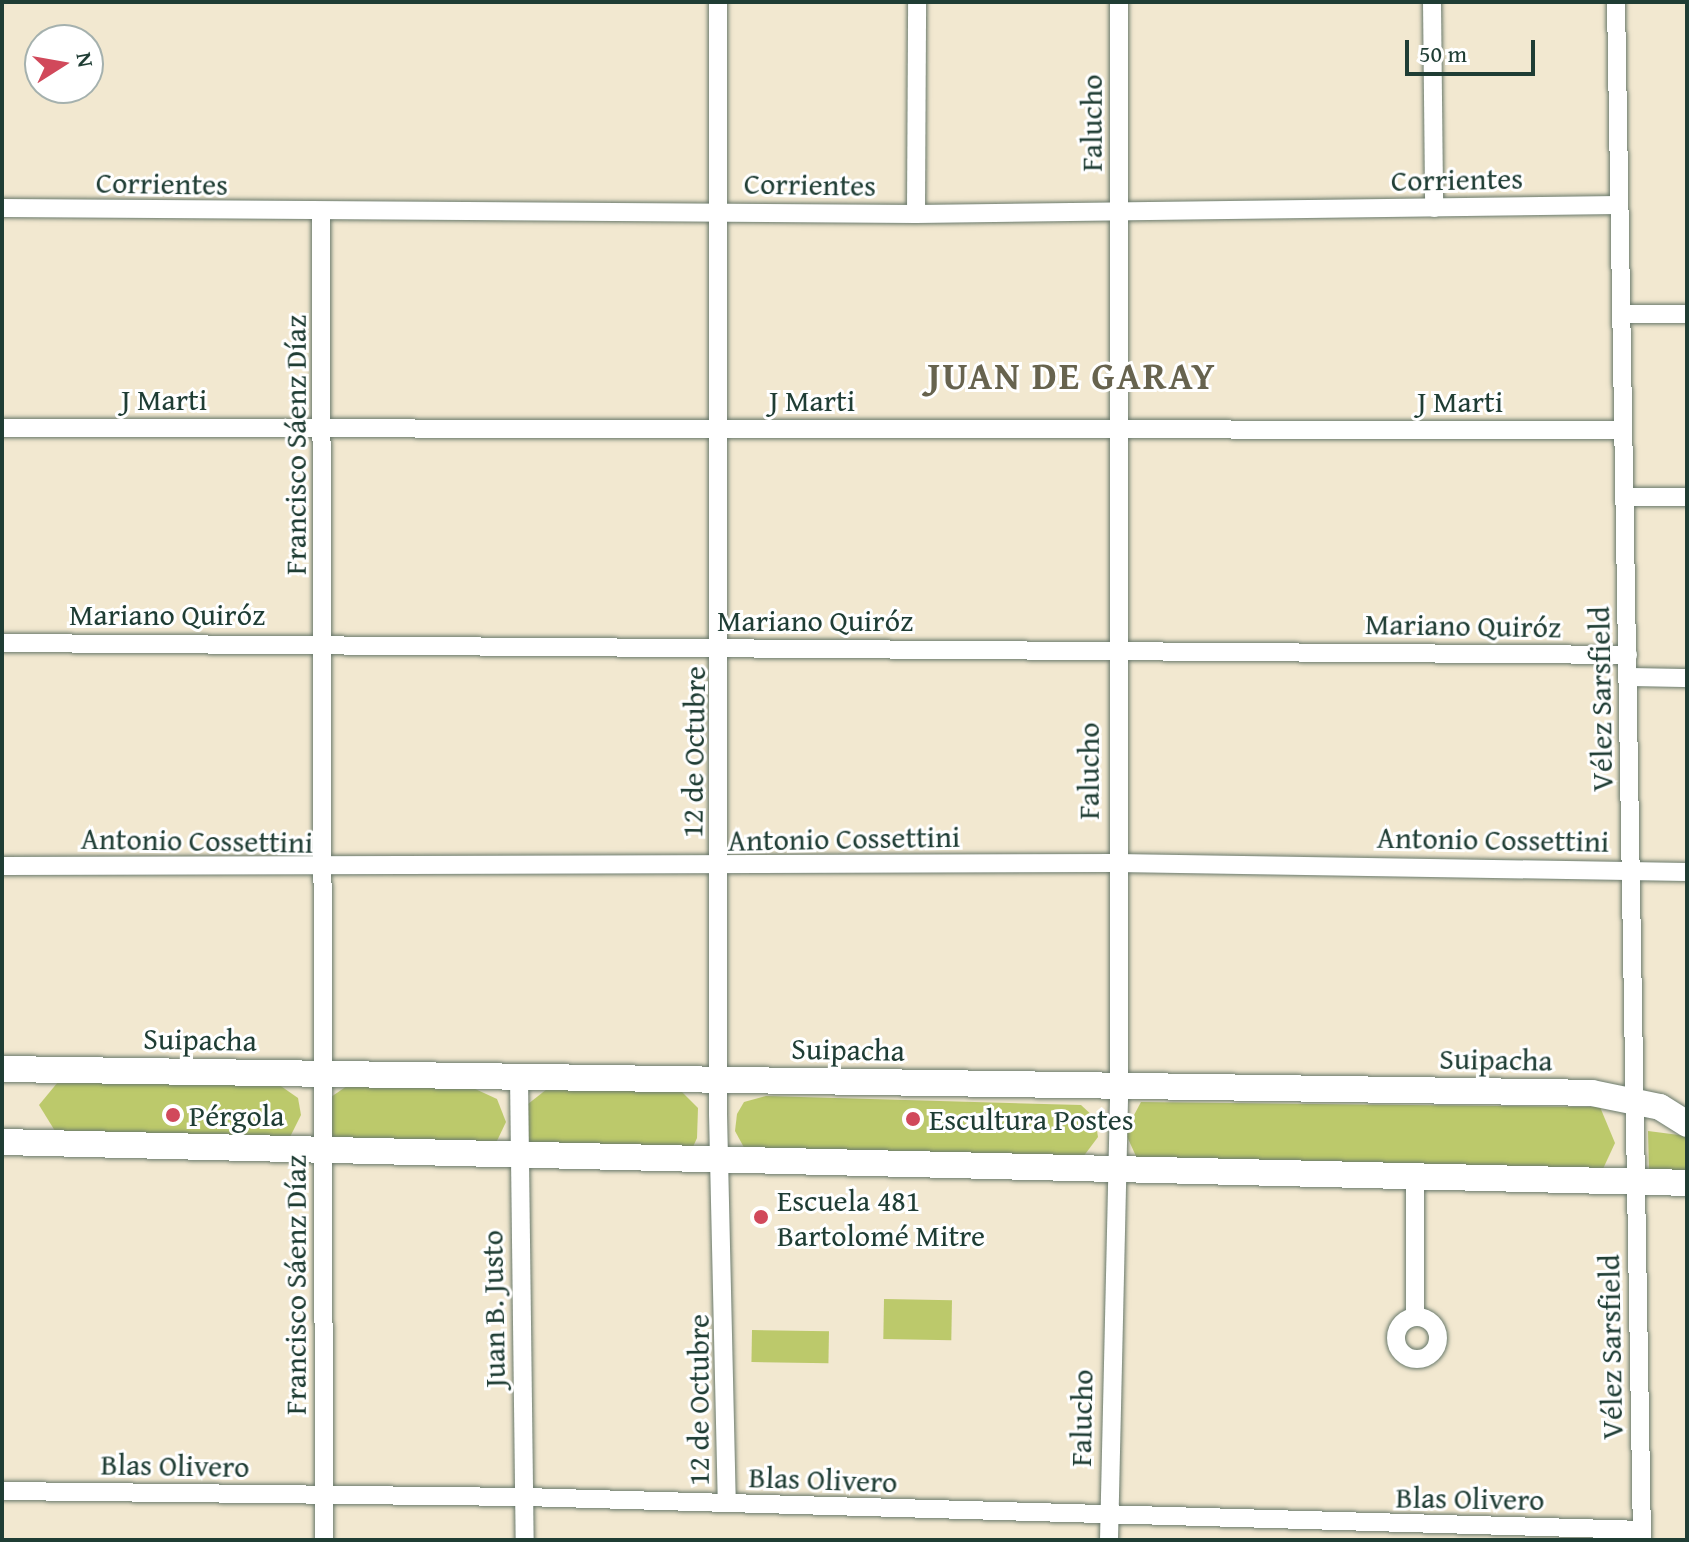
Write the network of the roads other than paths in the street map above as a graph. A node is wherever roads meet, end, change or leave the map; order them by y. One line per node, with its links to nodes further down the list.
1 (718, 2): 9 (street, 12 de Octubre)
2 (917, 2): 12 (street)
3 (1119, 2): 10 (street, Falucho)
4 (1432, 2): 8 (street)
5 (1616, 2): 6 (street, Vélez Sarsfield)
6 (1618, 205): 8 (street, Corrientes); 13 (street, Vélez Sarsfield)
7 (2, 208): 11 (street, Corrientes)
8 (1434, 208): 10 (street, Corrientes)
9 (719, 211): 11 (street, Corrientes); 12 (street, Corrientes); 18 (street, 12 de Octubre)
10 (1118, 211): 12 (street, Corrientes); 16 (street, Falucho)
11 (321, 214): 15 (street, Francisco Sáenz Díaz)
12 (916, 214)
13 (1621, 314): 14 (street); 19 (street, Vélez Sarsfield)
14 (1687, 314)
15 (323, 426): 17 (street, J Marti); 18 (street, J Marti); 22 (street, Francisco Sáenz Díaz)
16 (1116, 427): 18 (street, J Marti); 19 (street, J Marti); 25 (street, Falucho)
17 (2, 428)
18 (718, 428): 24 (street, 12 de Octubre)
19 (1622, 430): 20 (street, Vélez Sarsfield)
20 (1624, 497): 21 (street); 26 (street, Vélez Sarsfield)
21 (1687, 497)
22 (324, 642): 23 (street, Mariano Quiróz); 24 (street, Mariano Quiróz); 33 (street, Francisco Sáenz Díaz)
23 (2, 643)
24 (722, 648): 25 (street, Mariano Quiróz); 31 (street, 12 de Octubre)
25 (1115, 649): 26 (street, Mariano Quiróz); 29 (street, Falucho)
26 (1628, 655): 27 (street, Vélez Sarsfield)
27 (1627, 677): 28 (street); 32 (street, Vélez Sarsfield)
28 (1687, 678)
29 (1117, 863): 31 (street, Antonio Cossettini); 32 (street, Antonio Cossettini); 39 (street, Falucho)
30 (2, 866): 33 (street, Antonio Cossettini)
31 (719, 868): 33 (street, Antonio Cossettini); 38 (street, 12 de Octubre)
32 (1630, 869): 34 (street, Antonio Cossettini); 40 (street, Vélez Sarsfield)
33 (323, 870): 36 (street, Francisco Sáenz Díaz)
34 (1687, 872)
35 (2, 1069): 36 (street, Suipacha)
36 (322, 1072): 37 (street, Suipacha); 44 (street, Francisco Sáenz Díaz)
37 (519, 1077): 38 (street, Suipacha); 45 (street, Juan B. Justo)
38 (718, 1079): 39 (street, Suipacha); 46 (street, 12 de Octubre)
39 (1119, 1084): 40 (street, Suipacha); 47 (street, Falucho)
40 (1648, 1104): 41 (street); 42 (street); 49 (street, Vélez Sarsfield)
41 (1687, 1112)
42 (1687, 1124)
43 (2, 1142): 44 (street)
44 (322, 1153): 45 (street); 53 (street, Francisco Sáenz Díaz)
45 (517, 1158): 46 (street); 54 (street, Juan B. Justo)
46 (724, 1158): 47 (street); 55 (street, 12 de Octubre)
47 (1112, 1169): 48 (street); 56 (street, Falucho)
48 (1415, 1177): 49 (street); 51 (street)
49 (1635, 1183): 50 (street); 57 (street, Vélez Sarsfield)
50 (1687, 1183)
51 (1415, 1317)
52 (2, 1491): 53 (street, Blas Olivero)
53 (323, 1496): 54 (street, Blas Olivero); 58 (street, Francisco Sáenz Díaz)
54 (525, 1497): 55 (street, Blas Olivero); 59 (street, Juan B. Justo)
55 (727, 1503): 56 (street, Blas Olivero)
56 (1108, 1518): 57 (street, Blas Olivero); 60 (street, Falucho)
57 (1642, 1535)
58 (324, 1540)
59 (525, 1540)
60 (1109, 1540)

